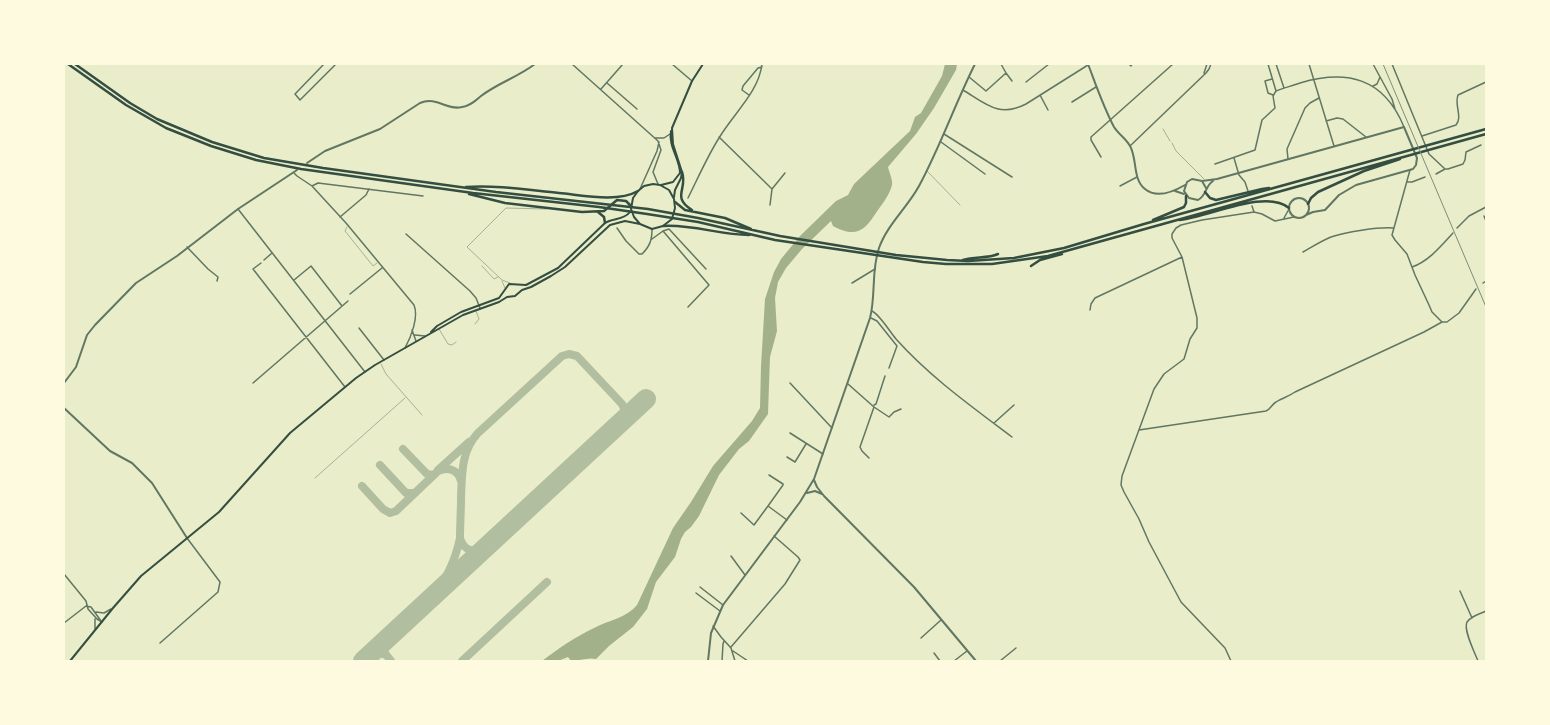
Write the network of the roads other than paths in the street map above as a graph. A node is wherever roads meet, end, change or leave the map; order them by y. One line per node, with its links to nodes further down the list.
1 (68, 64): 98 (highway)
2 (75, 64): 92 (highway)
3 (324, 64): 4 (street)
4 (336, 64)
5 (535, 64): 70 (street)
6 (572, 64): 38 (street)
7 (623, 64): 34 (street)
8 (672, 64): 30 (street)
9 (703, 64): 30 (main road)
10 (762, 64): 23 (street)
11 (975, 64): 26 (street)
12 (1001, 64): 24 (street)
13 (1049, 64): 32 (street)
14 (1088, 64): 35 (street); 42 (street)
15 (1173, 64): 49 (street)
16 (1207, 64): 25 (street)
17 (1210, 64): 25 (street)
18 (1268, 64): 28 (street)
19 (1276, 64): 37 (street)
20 (1309, 64): 29 (street)
21 (1372, 64): 27 (street)
22 (1392, 64): 57 (street)
23 (762, 68): 41 (street); 41 (street)
24 (1006, 73): 26 (street); 31 (street)
25 (1203, 74): 64 (street)
26 (969, 76): 39 (street)
27 (1380, 77): 36 (street); 47 (street)
28 (1272, 79): 40 (street); 43 (street)
29 (1314, 79): 36 (street); 37 (street); 44 (street)
30 (692, 81): 52 (main road)
31 (1012, 82)
32 (1026, 82)
33 (1486, 82): 57 (street)
34 (606, 83): 38 (street); 46 (street)
35 (1096, 87): 45 (street); 49 (street)
36 (1372, 87): 47 (street)
37 (1284, 88): 40 (street)
38 (601, 89): 60 (street)
39 (963, 90): 42 (street); 54 (street)
40 (1276, 91): 43 (street)
41 (749, 95): 58 (street)
42 (1040, 95): 48 (street)
43 (1273, 95): 68 (street)
44 (1319, 98): 50 (street); 69 (street)
45 (1072, 102)
46 (637, 109)
47 (1395, 109): 51 (street)
48 (1048, 110)
49 (1111, 120): 64 (street); 67 (street)
50 (1326, 121): 59 (street); 65 (street)
51 (1404, 127): 59 (street); 75 (street)
52 (672, 128): 55 (main road); 77 (main road)
53 (1486, 129): 94 (highway)
54 (943, 133): 61 (street); 82 (street)
55 (670, 134): 60 (street); 88 (main road)
56 (1486, 134): 66 (highway)
57 (1422, 136): 72 (street)
58 (719, 137): 96 (street); 104 (street)
59 (1367, 137): 65 (street)
60 (655, 138): 62 (street)
61 (939, 141): 74 (street); 80 (street)
62 (659, 142): 88 (street); 97 (street)
63 (1481, 145): 72 (street)
64 (1130, 146): 83 (street)
65 (1334, 146): 69 (street)
66 (1404, 156): 108 (highway); 123 (highway)
67 (1101, 157)
68 (1234, 158): 71 (street); 79 (street)
69 (1288, 159): 79 (street)
70 (307, 163)
71 (1215, 164)
72 (1445, 169): 81 (street)
73 (297, 170): 76 (street)
74 (926, 170): 107 (lane); 156 (street)
75 (1410, 170): 87 (street); 118 (street)
76 (294, 172): 90 (street); 113 (street)
77 (682, 172): 105 (main road); 115 (highway)
78 (786, 173): 96 (street)
79 (1239, 173): 85 (street); 100 (street)
80 (985, 174)
81 (1436, 174)
82 (1012, 177)
83 (1138, 177): 91 (street); 99 (street)
84 (1425, 177): 87 (street)
85 (1214, 180): 86 (street); 93 (street)
86 (1202, 181): 89 (street); 93 (street)
87 (1407, 182): 132 (street)
88 (659, 185): 97 (main road); 105 (main road)
89 (1185, 185): 99 (street); 102 (street)
90 (312, 186): 95 (street); 121 (street)
91 (1120, 186)
92 (460, 187): 97 (highway); 136 (highway)
93 (1206, 188): 101 (street)
94 (1275, 188): 101 (highway); 128 (highway)
95 (369, 189): 103 (street); 121 (street)
96 (772, 189): 106 (street)
97 (639, 190): 112 (main road)
98 (459, 191): 111 (highway); 139 (highway)
99 (1174, 191): 102 (street)
100 (1248, 191)
101 (1205, 192): 102 (street)
102 (1186, 195): 128 (highway)
103 (423, 196)
104 (688, 198)
105 (674, 200): 115 (highway); 130 (main road)
106 (770, 205)
107 (960, 205)
108 (1308, 205): 114 (street); 118 (street); 119 (street)
109 (1252, 206): 117 (street)
110 (1486, 207): 133 (street)
111 (553, 208): 116 (highway); 157 (lane)
112 (631, 208): 116 (highway); 126 (main road); 127 (main road)
113 (238, 209): 141 (street); 144 (street)
114 (1289, 209): 122 (street); 123 (highway); 124 (street)
115 (694, 211): 136 (highway)
116 (598, 212): 126 (highway)
117 (1254, 212): 124 (street); 146 (street)
118 (1316, 212): 119 (street)
119 (1306, 215): 122 (street)
120 (1484, 216): 125 (street)
121 (340, 217): 129 (street)
122 (1294, 217): 124 (street)
123 (1172, 220): 142 (highway)
124 (1282, 220)
125 (1486, 221)
126 (604, 223): 165 (main road)
127 (640, 224): 134 (main road); 169 (main road)
128 (1144, 224): 148 (highway)
129 (348, 226): 149 (street); 149 (lane)
130 (663, 226): 134 (main road); 139 (highway)
131 (617, 228): 140 (street)
132 (1393, 228): 143 (street); 153 (street)
133 (1457, 228)
134 (652, 229): 140 (street)
135 (663, 231): 140 (street); 155 (street); 174 (street)
136 (755, 231): 148 (highway)
137 (1453, 233): 153 (street)
138 (406, 234): 172 (street)
139 (755, 236): 142 (highway)
140 (652, 239)
141 (187, 247): 160 (street); 199 (street)
142 (1068, 251): 152 (highway)
143 (1303, 252)
144 (272, 253): 147 (street); 158 (street)
145 (998, 254): 148 (highway)
146 (1182, 257): 177 (street); 212 (street)
147 (264, 260)
148 (961, 260)
149 (378, 262): 154 (street)
150 (261, 263): 190 (street)
151 (482, 266): 157 (lane)
152 (1031, 266)
153 (1412, 267): 181 (street)
154 (382, 268): 168 (street); 184 (street)
155 (706, 269)
156 (875, 269): 162 (street); 178 (street)
157 (498, 277): 159 (lane)
158 (294, 280): 173 (street); 180 (street)
159 (502, 280): 164 (lane); 166 (lane)
160 (217, 281)
161 (1486, 281): 163 (street)
162 (852, 283)
163 (1483, 283)
164 (511, 284): 165 (main road); 166 (main road)
165 (515, 284): 169 (main road)
166 (505, 289): 170 (main road); 172 (main road)
167 (1476, 289): 181 (street)
168 (350, 294)
169 (517, 294): 170 (main road)
170 (510, 296): 175 (main road)
171 (348, 301): 173 (street)
172 (479, 305): 175 (street); 186 (main road)
173 (342, 306): 180 (street)
174 (688, 307)
175 (480, 308): 176 (main road)
176 (476, 310): 182 (lane); 185 (main road)
177 (1090, 310)
178 (872, 311): 179 (street); 210 (street)
179 (870, 318): 196 (street); 202 (street)
180 (325, 320): 190 (street); 197 (street)
181 (1442, 322): 212 (street)
182 (475, 324)
183 (359, 328): 194 (street)
184 (412, 329): 187 (street); 188 (street)
185 (439, 329): 186 (main road); 192 (lane)
186 (430, 333): 189 (main road)
187 (411, 334): 191 (street); 193 (street)
188 (414, 334): 189 (street); 191 (street)
189 (425, 336): 191 (main road)
190 (306, 337): 200 (street); 203 (street)
191 (416, 341): 193 (main road)
192 (456, 342)
193 (405, 348): 194 (main road)
194 (384, 360): 195 (main road)
195 (380, 362): 197 (main road); 204 (lane)
196 (889, 368)
197 (365, 372): 203 (main road)
198 (885, 376): 206 (street)
199 (64, 383)
200 (253, 383)
201 (790, 383): 211 (street)
202 (848, 384): 206 (street); 211 (street)
203 (345, 387): 231 (main road)
204 (405, 398): 209 (lane); 220 (lane)
205 (1014, 405): 210 (street)
206 (874, 406): 208 (street); 218 (street)
207 (64, 408): 231 (street)
208 (901, 409)
209 (422, 415)
210 (994, 424): 214 (street)
211 (832, 428): 216 (street)
212 (1139, 430): 268 (street)
213 (790, 433): 215 (street)
214 (1012, 437)
215 (806, 444): 216 (street); 217 (street)
216 (823, 454): 221 (street)
217 (787, 457)
218 (869, 458)
219 (769, 475): 227 (street)
220 (315, 478)
221 (814, 479): 222 (street); 223 (street)
222 (811, 486): 223 (street); 224 (street); 225 (street)
223 (817, 487): 226 (street)
224 (817, 491): 225 (street); 226 (street)
225 (806, 493): 229 (street)
226 (824, 496): 246 (street)
227 (768, 506): 228 (street); 229 (street)
228 (741, 513)
229 (787, 520): 230 (street)
230 (774, 536): 234 (street); 254 (street)
231 (187, 538): 240 (main road); 253 (street)
232 (731, 556): 234 (street)
233 (64, 574): 239 (street)
234 (745, 575): 238 (street)
235 (700, 587): 238 (street)
236 (1460, 591): 245 (street)
237 (696, 593): 241 (street)
238 (723, 605): 241 (street)
239 (88, 607): 243 (street); 244 (street); 248 (street)
240 (113, 608): 243 (street); 247 (main road)
241 (720, 611): 249 (street)
242 (1486, 611): 245 (street)
243 (95, 612): 247 (street)
244 (95, 617): 247 (street); 250 (street)
245 (1472, 618): 269 (street)
246 (941, 620): 251 (street); 257 (street)
247 (102, 622): 250 (main road)
248 (64, 623)
249 (713, 626): 252 (street); 260 (street)
250 (95, 630): 259 (main road)
251 (921, 638)
252 (724, 641): 254 (street); 261 (street)
253 (160, 643)
254 (731, 647): 256 (street)
255 (1016, 648): 267 (street)
256 (733, 651): 262 (street); 263 (street)
257 (967, 651): 265 (street); 266 (street)
258 (934, 654): 264 (street)
259 (70, 661)
260 (708, 661)
261 (722, 661)
262 (735, 661)
263 (748, 661)
264 (940, 661)
265 (954, 661)
266 (976, 661)
267 (1000, 661)
268 (1231, 661)
269 (1478, 661)

